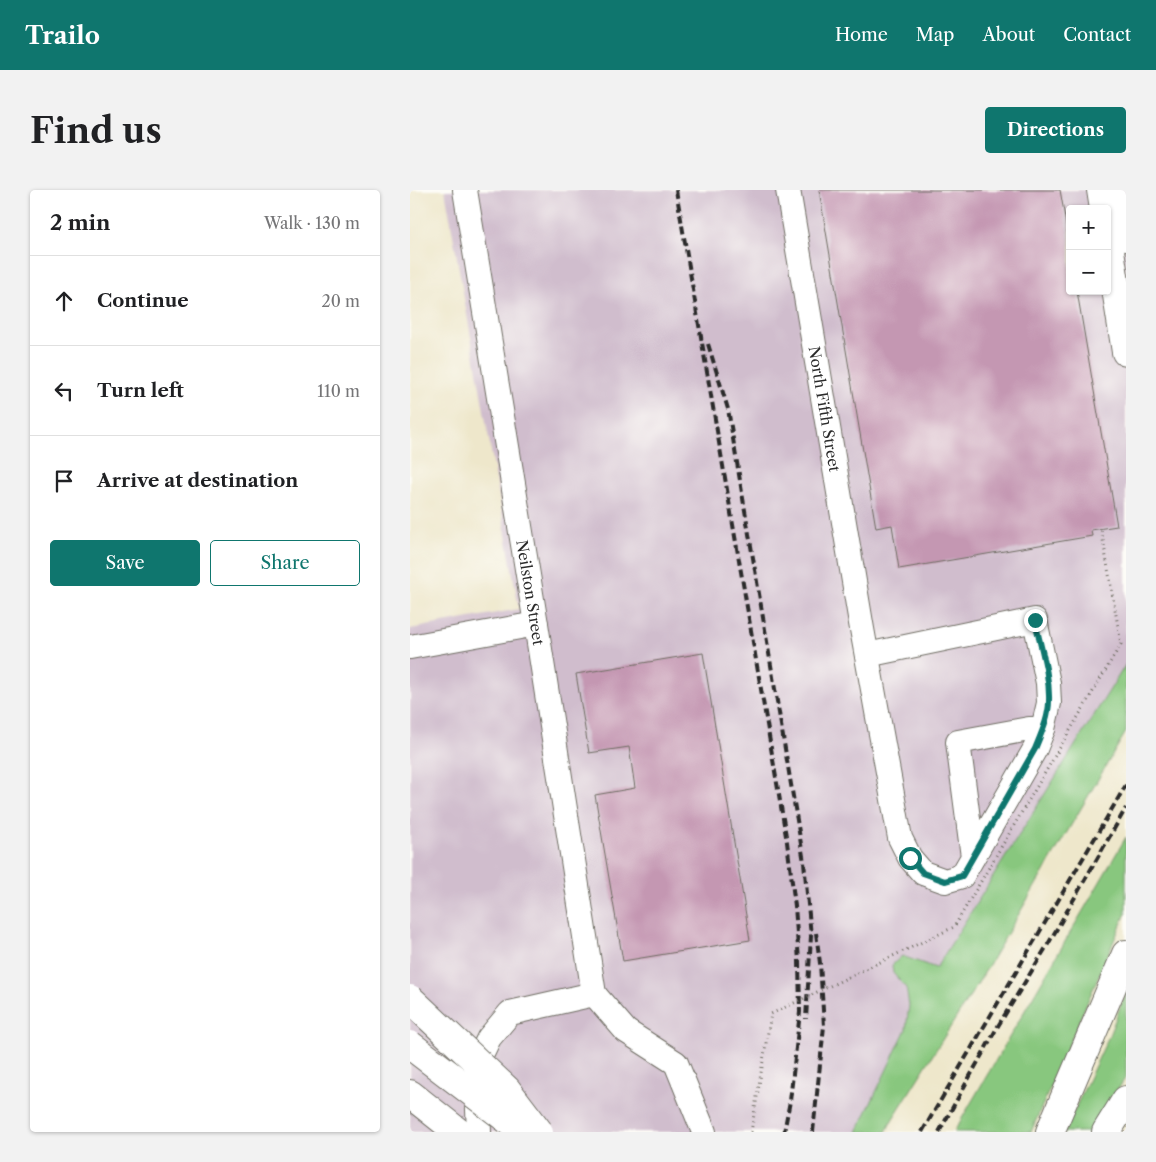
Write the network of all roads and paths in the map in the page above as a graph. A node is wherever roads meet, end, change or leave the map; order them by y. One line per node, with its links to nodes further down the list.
1 (465, 190): 10 (street, Neilston Street)
2 (788, 190): 12 (street, North Fifth Street)
3 (1101, 190): 5 (main road)
4 (1118, 190): 6 (main road)
5 (1103, 205)
6 (1126, 237)
7 (1110, 250): 8 (main road)
8 (1126, 352)
9 (1101, 528): 26 (path, bridge)
10 (536, 624): 11 (street); 16 (street, Neilston Street)
11 (410, 647)
12 (867, 655): 13 (street, North Fifth Street); 14 (street, North Fifth Street)
13 (1039, 739): 14 (street, North Fifth Street); 14 (street)
14 (973, 858)
15 (1126, 954): 27 (main road)
16 (594, 994): 22 (street); 25 (street)
17 (410, 998): 24 (main road, bridge)
18 (410, 1044): 23 (main road, bridge)
19 (410, 1094): 21 (main road)
20 (1126, 1100): 28 (main road)
21 (458, 1132)
22 (479, 1132)
23 (524, 1132)
24 (539, 1132)
25 (704, 1132)
26 (751, 1132)
27 (1050, 1132)
28 (1106, 1132)

